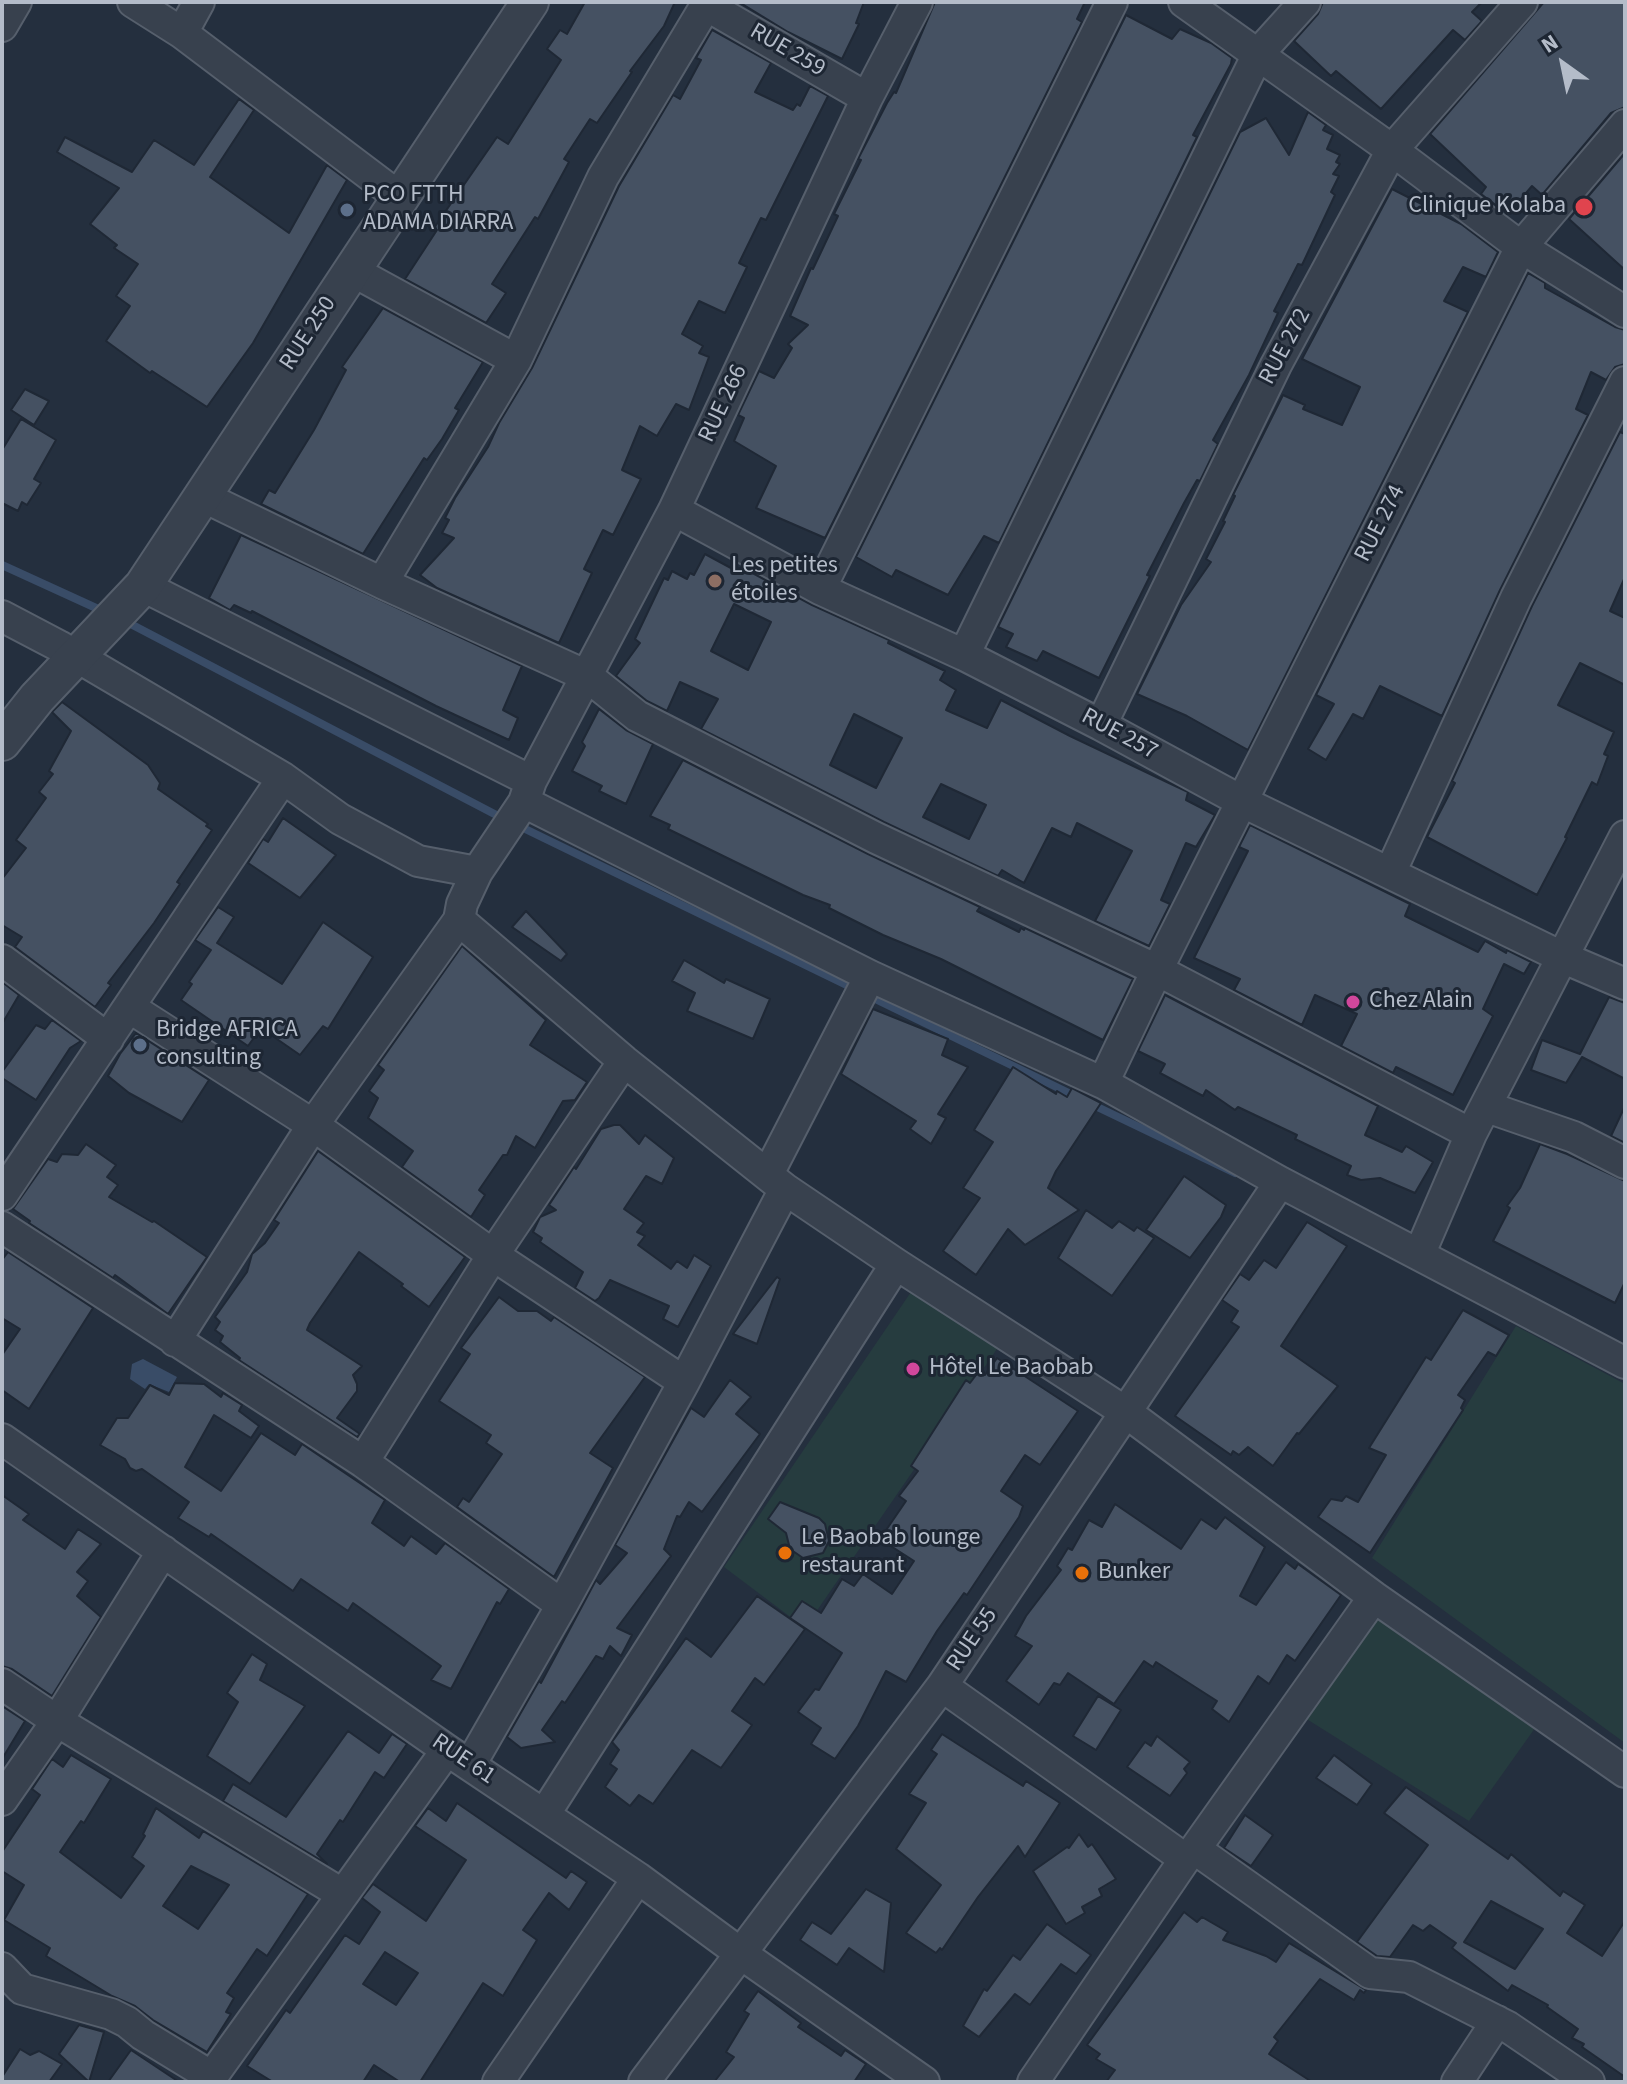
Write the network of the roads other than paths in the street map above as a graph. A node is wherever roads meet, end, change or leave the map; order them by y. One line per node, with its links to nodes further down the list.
1 (16, 2): 11 (street)
2 (133, 2): 12 (street)
3 (199, 2): 12 (street)
4 (530, 2): 17 (street, RUE 250)
5 (917, 2): 14 (street, RUE 266)
6 (1112, 2): 27 (street)
7 (1184, 2): 13 (street)
8 (1305, 2): 13 (street)
9 (1522, 2): 16 (street, RUE 272)
10 (707, 4): 14 (street, RUE 259); 21 (street)
11 (2, 26)
12 (182, 33): 17 (street)
13 (1258, 54): 16 (street); 29 (street)
14 (867, 98): 24 (street, RUE 266)
15 (1625, 125): 18 (street, RUE 274)
16 (1392, 150): 18 (street); 32 (street, RUE 272)
17 (399, 197): 19 (street, RUE 250)
18 (1521, 247): 20 (street); 36 (street, RUE 274)
19 (351, 270): 21 (street); 23 (street, RUE 250)
20 (1625, 312)
21 (516, 360): 25 (street)
22 (1625, 382): 39 (street)
23 (202, 496): 25 (street); 26 (street, RUE 250)
24 (674, 510): 27 (street, RUE 257); 31 (street, RUE 266)
25 (382, 583): 31 (street)
26 (143, 586): 30 (street, RUE 250); 35 (street)
27 (820, 589): 29 (street, RUE 257)
28 (2, 616): 30 (street)
29 (964, 655): 32 (street, RUE 257)
30 (75, 656): 33 (street, RUE 250); 34 (street)
31 (587, 676): 35 (street, RUE 266); 43 (street)
32 (1101, 725): 36 (street, RUE 257)
33 (2, 742)
34 (283, 778): 38 (street); 46 (street)
35 (527, 792): 38 (street, RUE 266); 44 (street)
36 (1243, 802): 39 (street, RUE 257); 43 (street, RUE 274)
37 (1625, 836): 41 (street)
38 (477, 872): 40 (street, RUE 266)
39 (1390, 873): 41 (street, RUE 257)
40 (459, 920): 48 (street); 51 (street, RUE 266)
41 (1564, 958): 45 (street, RUE 257); 50 (street)
42 (2, 960): 47 (street)
43 (1157, 970): 49 (street, RUE 274); 52 (street)
44 (870, 976): 49 (street); 54 (street)
45 (1625, 984)
46 (129, 1007): 47 (street); 51 (street)
47 (108, 1039): 56 (street)
48 (624, 1061): 54 (street); 58 (street)
49 (1103, 1083): 55 (street)
50 (1487, 1107): 52 (street); 53 (street)
51 (313, 1125): 58 (street); 61 (street, RUE 266)
52 (1471, 1134): 59 (street)
53 (1625, 1163)
54 (776, 1181): 60 (street); 63 (street)
55 (1280, 1182): 59 (street); 64 (street, RUE 55)
56 (5, 1184)
57 (2, 1227): 61 (street)
58 (493, 1255): 63 (street); 66 (street)
59 (1419, 1255): 62 (street)
60 (896, 1264): 64 (street); 76 (street)
61 (175, 1341): 66 (street)
62 (1625, 1363)
63 (684, 1382): 69 (street)
64 (1127, 1413): 68 (street); 71 (street, RUE 55)
65 (6, 1436): 67 (street, RUE 61)
66 (363, 1462): 69 (street)
67 (163, 1551): 72 (street); 73 (street, RUE 61)
68 (1374, 1597): 74 (street); 77 (street)
69 (562, 1605): 73 (street)
70 (2, 1684): 72 (street)
71 (942, 1686): 77 (street); 80 (street, RUE 55)
72 (57, 1721): 75 (street); 79 (street)
73 (458, 1758): 76 (street, RUE 61); 79 (street)
74 (1625, 1772)
75 (2, 1800)
76 (544, 1815): 78 (street, RUE 61)
77 (1190, 1854): 82 (street); 87 (street)
78 (638, 1878): 80 (street, RUE 61); 84 (street)
79 (342, 1894): 83 (street)
80 (740, 1953): 85 (street, RUE 55); 86 (street, RUE 61)
81 (2, 1968): 83 (street)
82 (1497, 2021): 88 (street); 89 (street)
83 (210, 2079)
84 (498, 2082)
85 (644, 2082)
86 (924, 2082)
87 (1033, 2082)
88 (1457, 2082)
89 (1589, 2082)

